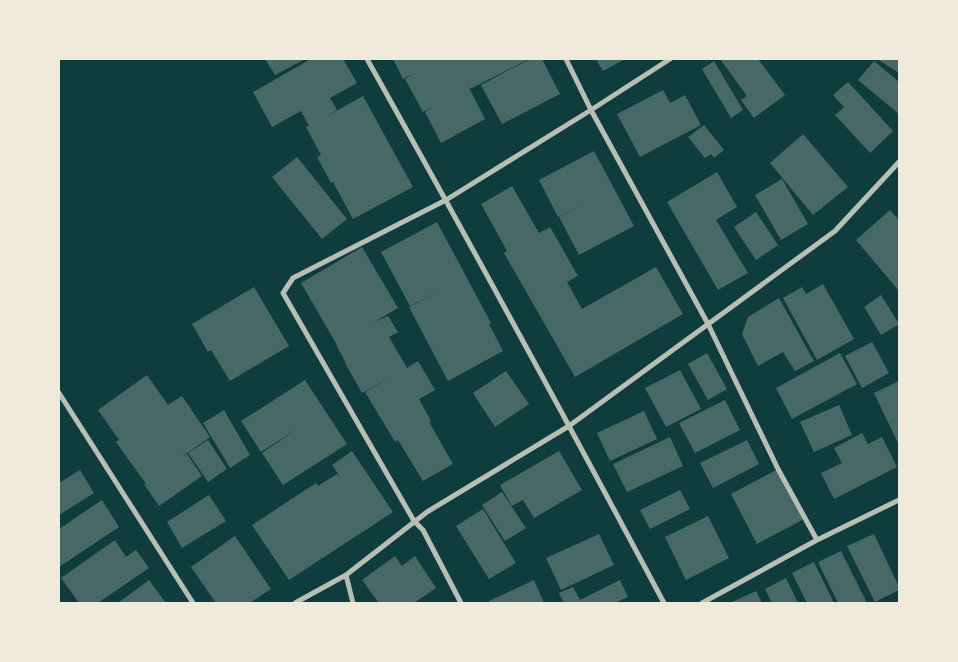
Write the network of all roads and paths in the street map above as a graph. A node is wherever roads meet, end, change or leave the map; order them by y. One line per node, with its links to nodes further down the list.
1 (367, 59): 8 (street)
2 (566, 59): 4 (street)
3 (670, 59): 4 (street)
4 (591, 110): 8 (street); 9 (street)
5 (899, 162): 6 (street)
6 (895, 167): 7 (street); 9 (street)
7 (899, 173)
8 (446, 200): 11 (street); 13 (street)
9 (708, 324): 11 (street); 14 (street)
10 (59, 393): 16 (street)
11 (569, 426): 13 (street); 20 (street)
12 (899, 500): 14 (street)
13 (414, 521): 15 (street); 19 (street)
14 (817, 540): 21 (street)
15 (346, 575): 17 (street); 18 (street)
16 (193, 603)
17 (295, 603)
18 (354, 603)
19 (461, 603)
20 (664, 603)
21 (702, 603)

